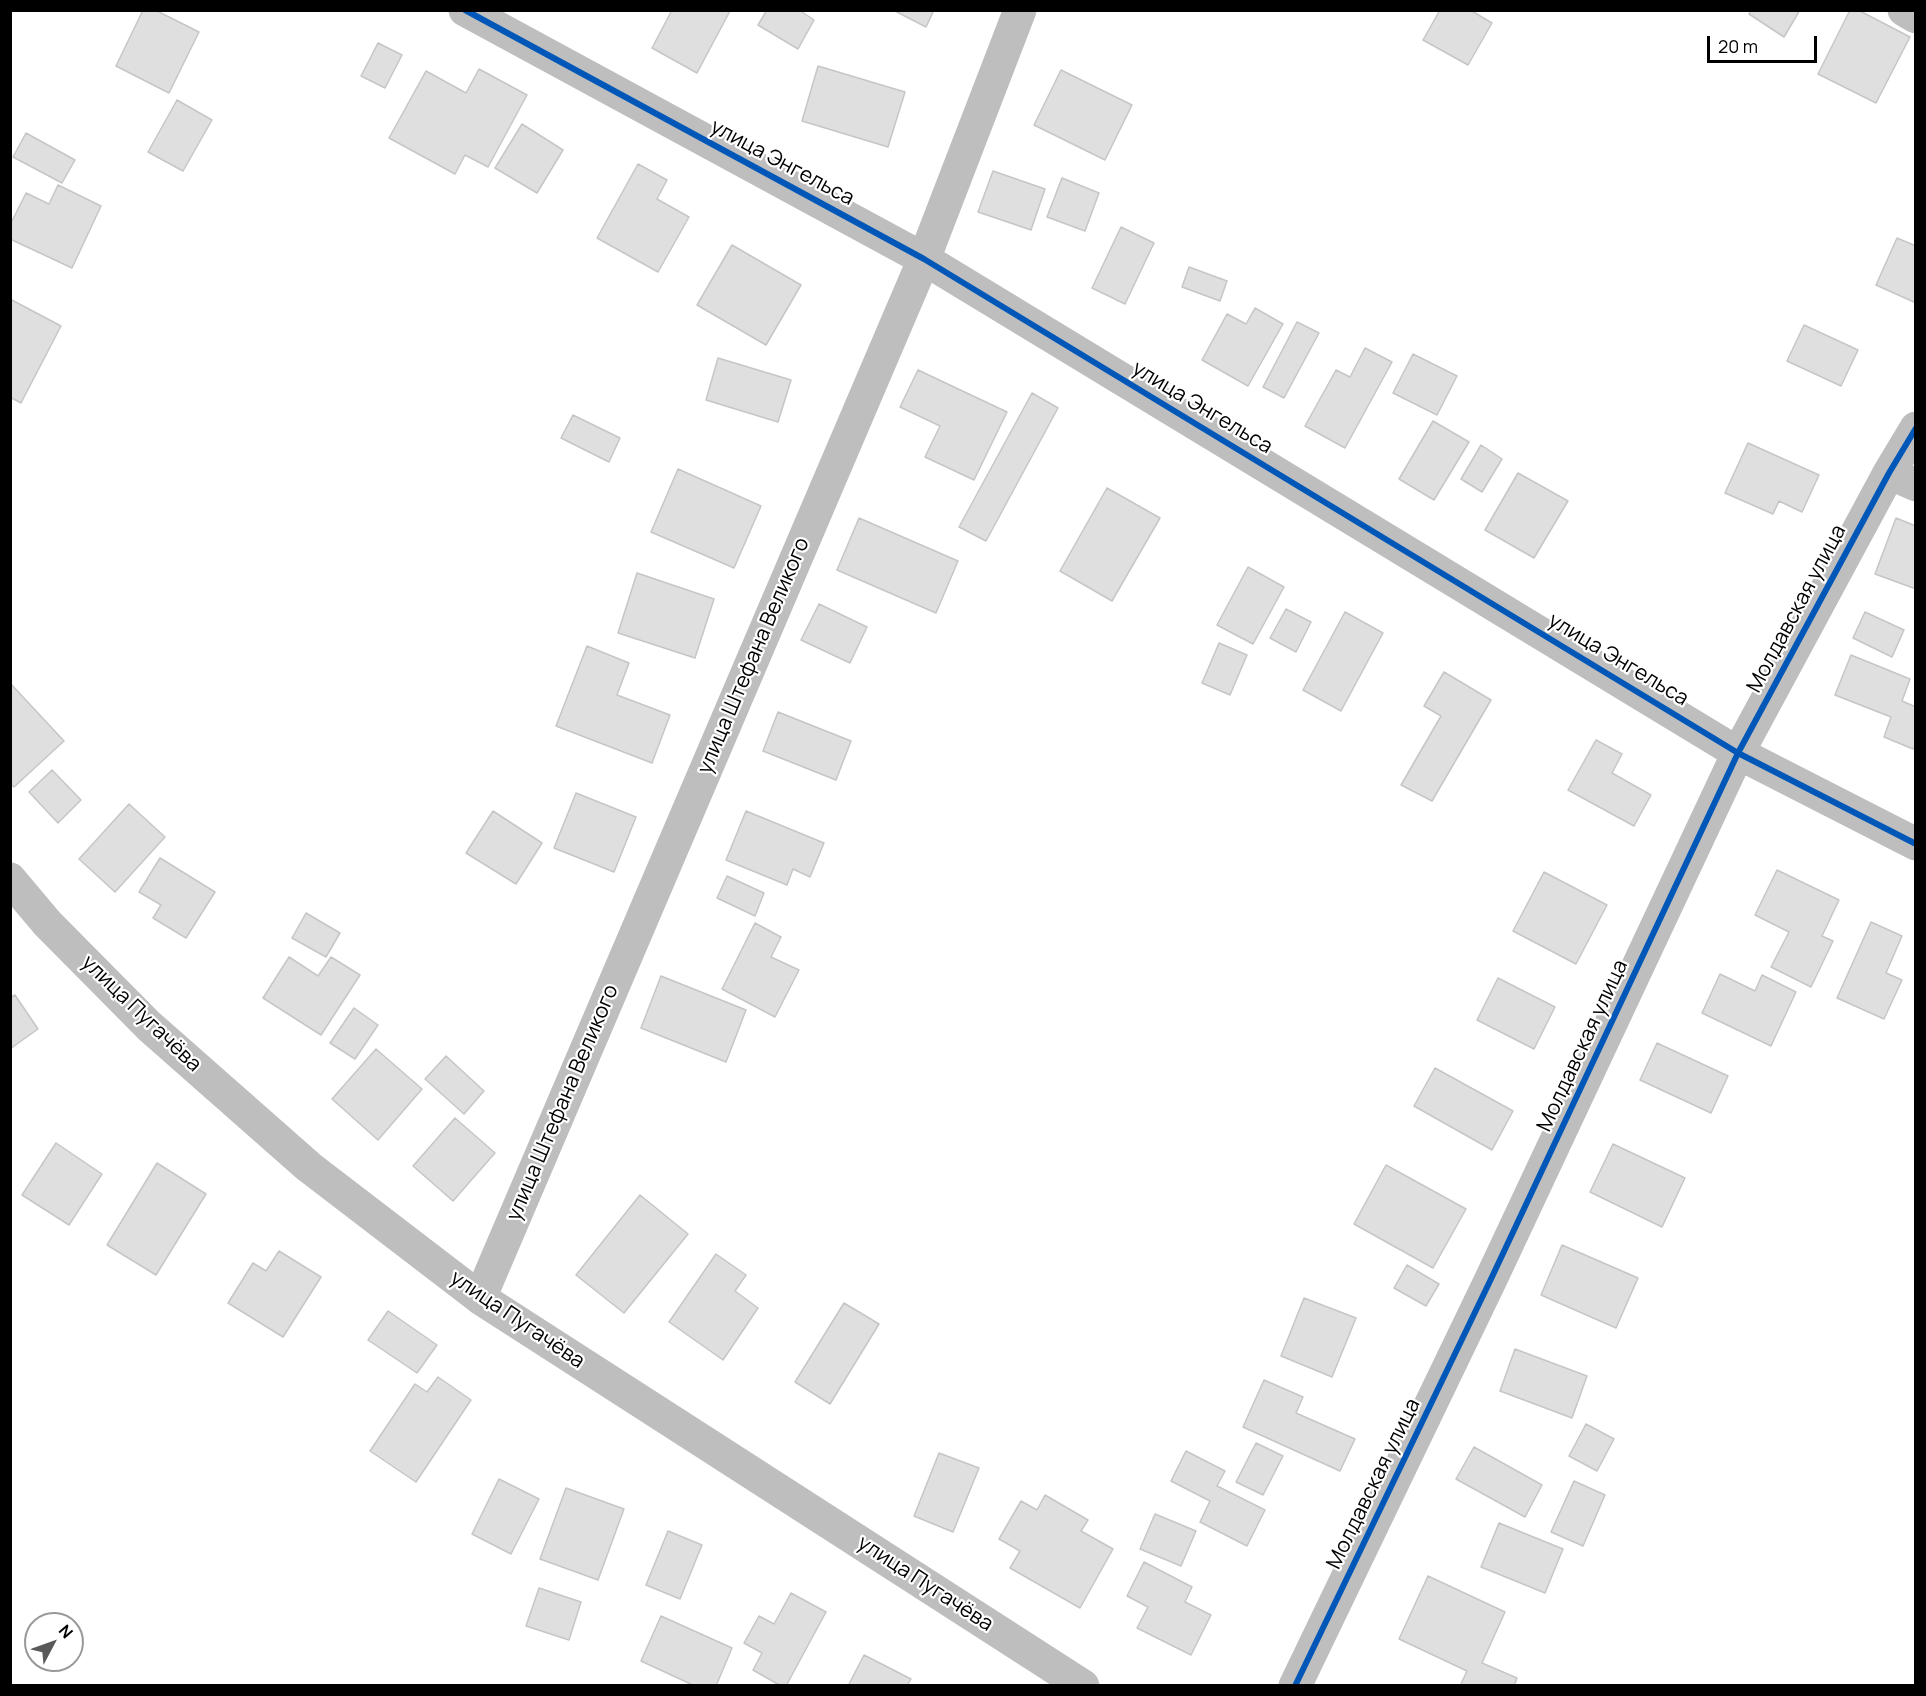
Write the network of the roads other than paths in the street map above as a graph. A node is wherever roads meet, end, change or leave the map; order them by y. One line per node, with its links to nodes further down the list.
1 (465, 10): 5 (street, улица Энгельса)
2 (1020, 10): 5 (street, улица Штефана Великого)
3 (1904, 10): 4 (street)
4 (1916, 16)
5 (924, 259): 8 (street, улица Энгельса); 11 (street, улица Штефана Великого)
6 (1916, 428): 7 (street, Молдавская улица)
7 (1902, 479): 8 (street, Молдавская улица)
8 (1738, 753): 9 (street, улица Энгельса); 13 (street, Молдавская улица)
9 (1916, 844)
10 (10, 879): 11 (street, улица Пугачёва)
11 (480, 1298): 12 (street, улица Пугачёва)
12 (1083, 1686)
13 (1295, 1686)

